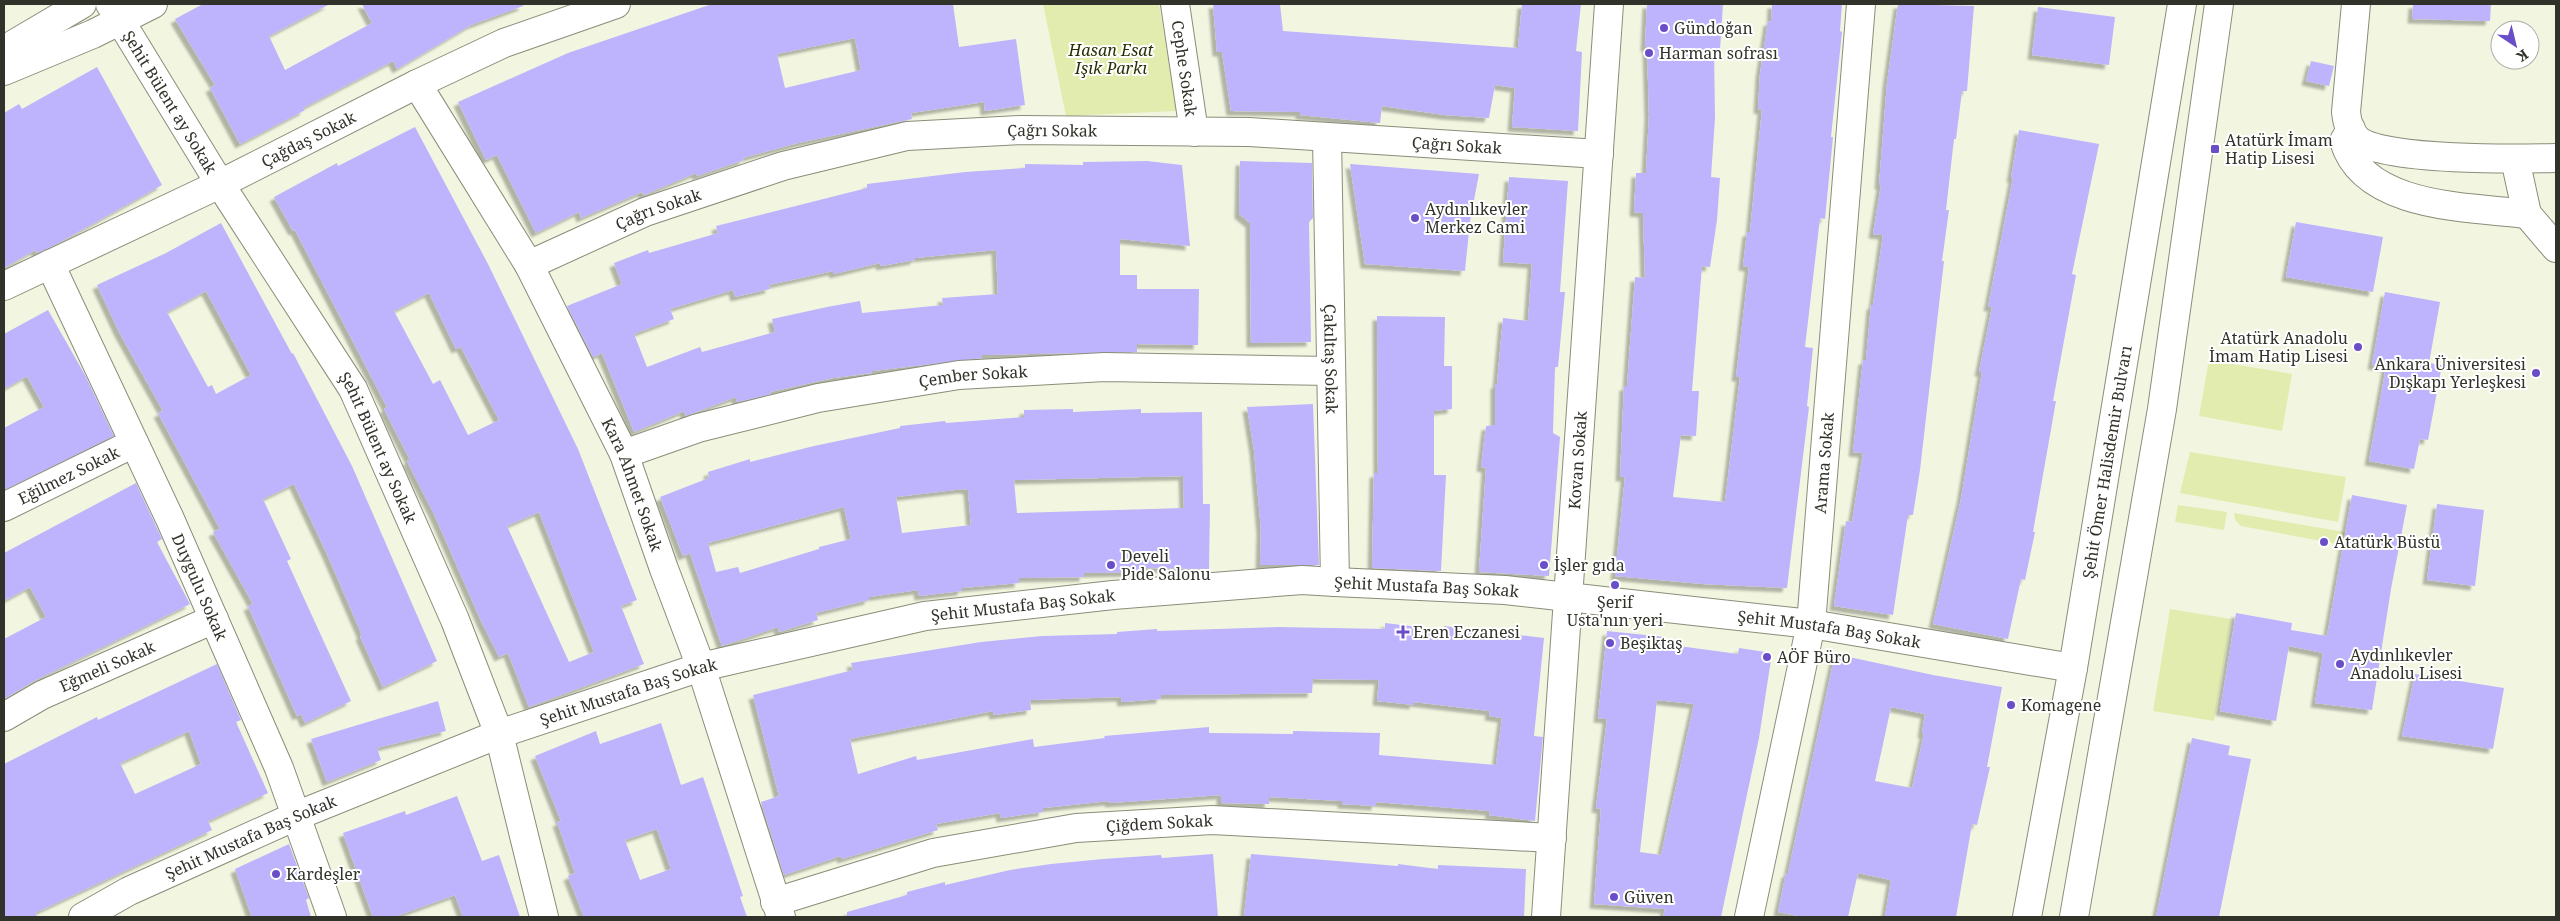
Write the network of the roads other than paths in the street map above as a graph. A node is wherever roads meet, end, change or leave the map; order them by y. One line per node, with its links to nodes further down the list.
1 (38, 4): 12 (main road)
2 (82, 4): 13 (main road)
3 (153, 4): 11 (main road)
4 (616, 4): 15 (main road, Çağdaş Sokak)
5 (1175, 4): 17 (main road, Cephe Sokak)
6 (1609, 4): 19 (main road, Kovan Sokak)
7 (1861, 4): 35 (main road, Arama Sokak)
8 (2182, 4): 37 (main road, Şehit Ömer Halisdemir Bulvarı)
9 (2219, 4): 49 (main road)
10 (2356, 4): 16 (main road)
11 (115, 12): 14 (main road); 22 (main road, Şehit Bülent ay Sokak)
12 (4, 44)
13 (4, 50)
14 (4, 71)
15 (416, 84): 22 (main road, Çağdaş Sokak); 26 (main road, Kara Ahmet Sokak)
16 (2351, 129): 21 (main road); 23 (main road)
17 (1194, 132): 18 (main road, Çağrı Sokak); 26 (main road, Çağrı Sokak)
18 (1327, 137): 19 (main road, Çağrı Sokak); 28 (main road, Çakıltaş Sokak)
19 (1599, 154): 33 (main road, Kovan Sokak)
20 (2556, 158): 21 (main road)
21 (2515, 159): 23 (main road)
22 (220, 184): 25 (main road, Çağdaş Sokak); 39 (main road, Şehit Bülent ay Sokak)
23 (2527, 214): 24 (main road)
24 (2556, 248)
25 (50, 264): 27 (main road, Çağdaş Sokak); 29 (main road, Duygulu Sokak)
26 (529, 265): 30 (main road, Kara Ahmet Sokak)
27 (4, 286)
28 (1332, 371): 30 (main road, Çember Sokak); 32 (main road, Çakıltaş Sokak)
29 (134, 443): 31 (main road, Eğilmez Sokak); 34 (main road, Duygulu Sokak)
30 (624, 454): 36 (main road, Kara Ahmet Sokak)
31 (4, 507)
32 (1335, 582): 33 (main road, Şehit Mustafa Baş Sokak); 36 (main road, Şehit Mustafa Baş Sokak)
33 (1570, 598): 35 (main road, Şehit Mustafa Baş Sokak); 41 (main road, Kovan Sokak)
34 (214, 619): 38 (main road, Eğmeli Sokak); 40 (main road, Duygulu Sokak)
35 (1811, 624): 37 (main road, Şehit Mustafa Baş Sokak); 47 (main road, Arama Sokak)
36 (701, 667): 39 (main road, Şehit Mustafa Baş Sokak); 42 (main road, Kara Ahmet Sokak)
37 (2073, 668): 48 (main road, Şehit Ömer Halisdemir Bulvarı)
38 (4, 717)
39 (499, 734): 40 (main road, Şehit Mustafa Baş Sokak); 45 (main road, Şehit Bülent ay Sokak)
40 (296, 816): 43 (main road, Şehit Mustafa Baş Sokak); 44 (main road, Duygulu Sokak)
41 (1552, 838): 42 (main road, Çiğdem Sokak); 46 (main road, Kovan Sokak)
42 (778, 909)
43 (83, 917)
44 (332, 917)
45 (544, 917)
46 (1546, 917)
47 (1749, 917)
48 (2027, 917)
49 (2074, 917)

